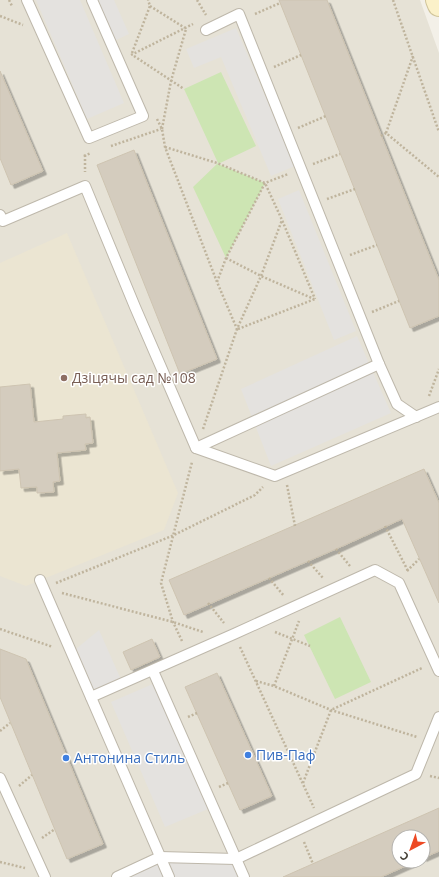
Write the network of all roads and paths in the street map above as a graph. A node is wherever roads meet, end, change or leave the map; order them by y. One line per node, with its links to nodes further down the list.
1 (27, 0): 17 (lane)
2 (92, 0): 17 (lane)
3 (148, 0): 9 (path)
4 (198, 0): 11 (path)
5 (393, 0): 16 (path)
6 (437, 0): 8 (main road)
7 (280, 3): 10 (path)
8 (439, 5)
9 (150, 6): 12 (path); 14 (path)
10 (254, 14)
11 (207, 17)
12 (186, 28): 14 (path); 20 (path)
13 (206, 30): 50 (lane)
14 (131, 55): 17 (path); 18 (path); 20 (path)
15 (301, 55): 19 (path)
16 (413, 56): 26 (path); 27 (path)
17 (118, 60)
18 (134, 61)
19 (274, 67)
20 (171, 81): 21 (path); 25 (path)
21 (184, 89)
22 (156, 116): 25 (path)
23 (326, 116): 24 (path)
24 (298, 128)
25 (162, 129): 29 (path); 30 (path)
26 (439, 132)
27 (386, 133): 28 (path); 35 (path)
28 (381, 136)
29 (164, 147): 36 (path); 45 (path)
30 (105, 148)
31 (98, 151): 33 (path)
32 (340, 154): 34 (path)
33 (84, 156)
34 (312, 164)
35 (439, 177)
36 (265, 183): 40 (path); 43 (path)
37 (355, 189): 38 (path)
38 (326, 199)
39 (0, 215): 55 (lane)
40 (282, 220): 44 (path); 46 (path)
41 (377, 245): 42 (path)
42 (348, 256)
43 (226, 258): 44 (path); 45 (path)
44 (261, 276): 46 (path); 49 (path)
45 (217, 282): 49 (path)
46 (315, 299): 49 (path)
47 (400, 301): 48 (path)
48 (370, 313)
49 (238, 329): 55 (path)
50 (379, 364): 54 (lane); 55 (lane)
51 (439, 369): 52 (path)
52 (434, 396)
53 (439, 408): 54 (lane)
54 (416, 417): 56 (lane)
55 (196, 448): 57 (lane); 60 (path)
56 (285, 471): 57 (lane); 58 (path)
57 (275, 476): 60 (path)
58 (295, 526)
59 (386, 526): 64 (path)
60 (172, 536): 68 (path); 73 (path)
61 (336, 549): 65 (path)
62 (419, 559): 64 (path)
63 (308, 561): 69 (path)
64 (408, 571): 67 (path)
65 (360, 577): 67 (lane); 69 (lane)
66 (269, 578): 72 (path)
67 (399, 583): 82 (lane)
68 (42, 584): 73 (path); 80 (lane)
69 (332, 589): 70 (lane)
70 (307, 601): 72 (lane); 78 (path)
71 (208, 604): 76 (path)
72 (294, 607): 74 (lane)
73 (173, 622): 77 (path); 81 (path)
74 (256, 624): 76 (lane); 78 (path)
75 (0, 629): 80 (path)
76 (234, 634): 77 (lane); 84 (path)
77 (223, 639): 81 (lane)
78 (292, 639): 79 (path); 85 (path)
79 (310, 646)
80 (71, 653): 86 (lane)
81 (187, 655): 83 (lane)
82 (437, 666): 87 (path)
83 (153, 671): 86 (lane); 97 (lane)
84 (255, 681): 85 (path); 93 (path)
85 (274, 686): 87 (path)
86 (91, 697): 96 (lane)
87 (332, 710): 91 (path); 93 (path)
88 (439, 717): 91 (lane)
89 (10, 723): 90 (path)
90 (0, 730)
91 (429, 742): 94 (lane)
92 (0, 778): 100 (lane)
93 (303, 783): 94 (path)
94 (318, 819): 95 (lane)
95 (299, 829): 97 (lane); 99 (path)
96 (160, 857): 97 (lane); 101 (lane); 102 (lane)
97 (236, 859): 103 (lane)
98 (0, 862): 100 (path)
99 (312, 864)
100 (43, 874)
101 (118, 877)
102 (169, 877)
103 (244, 877)

